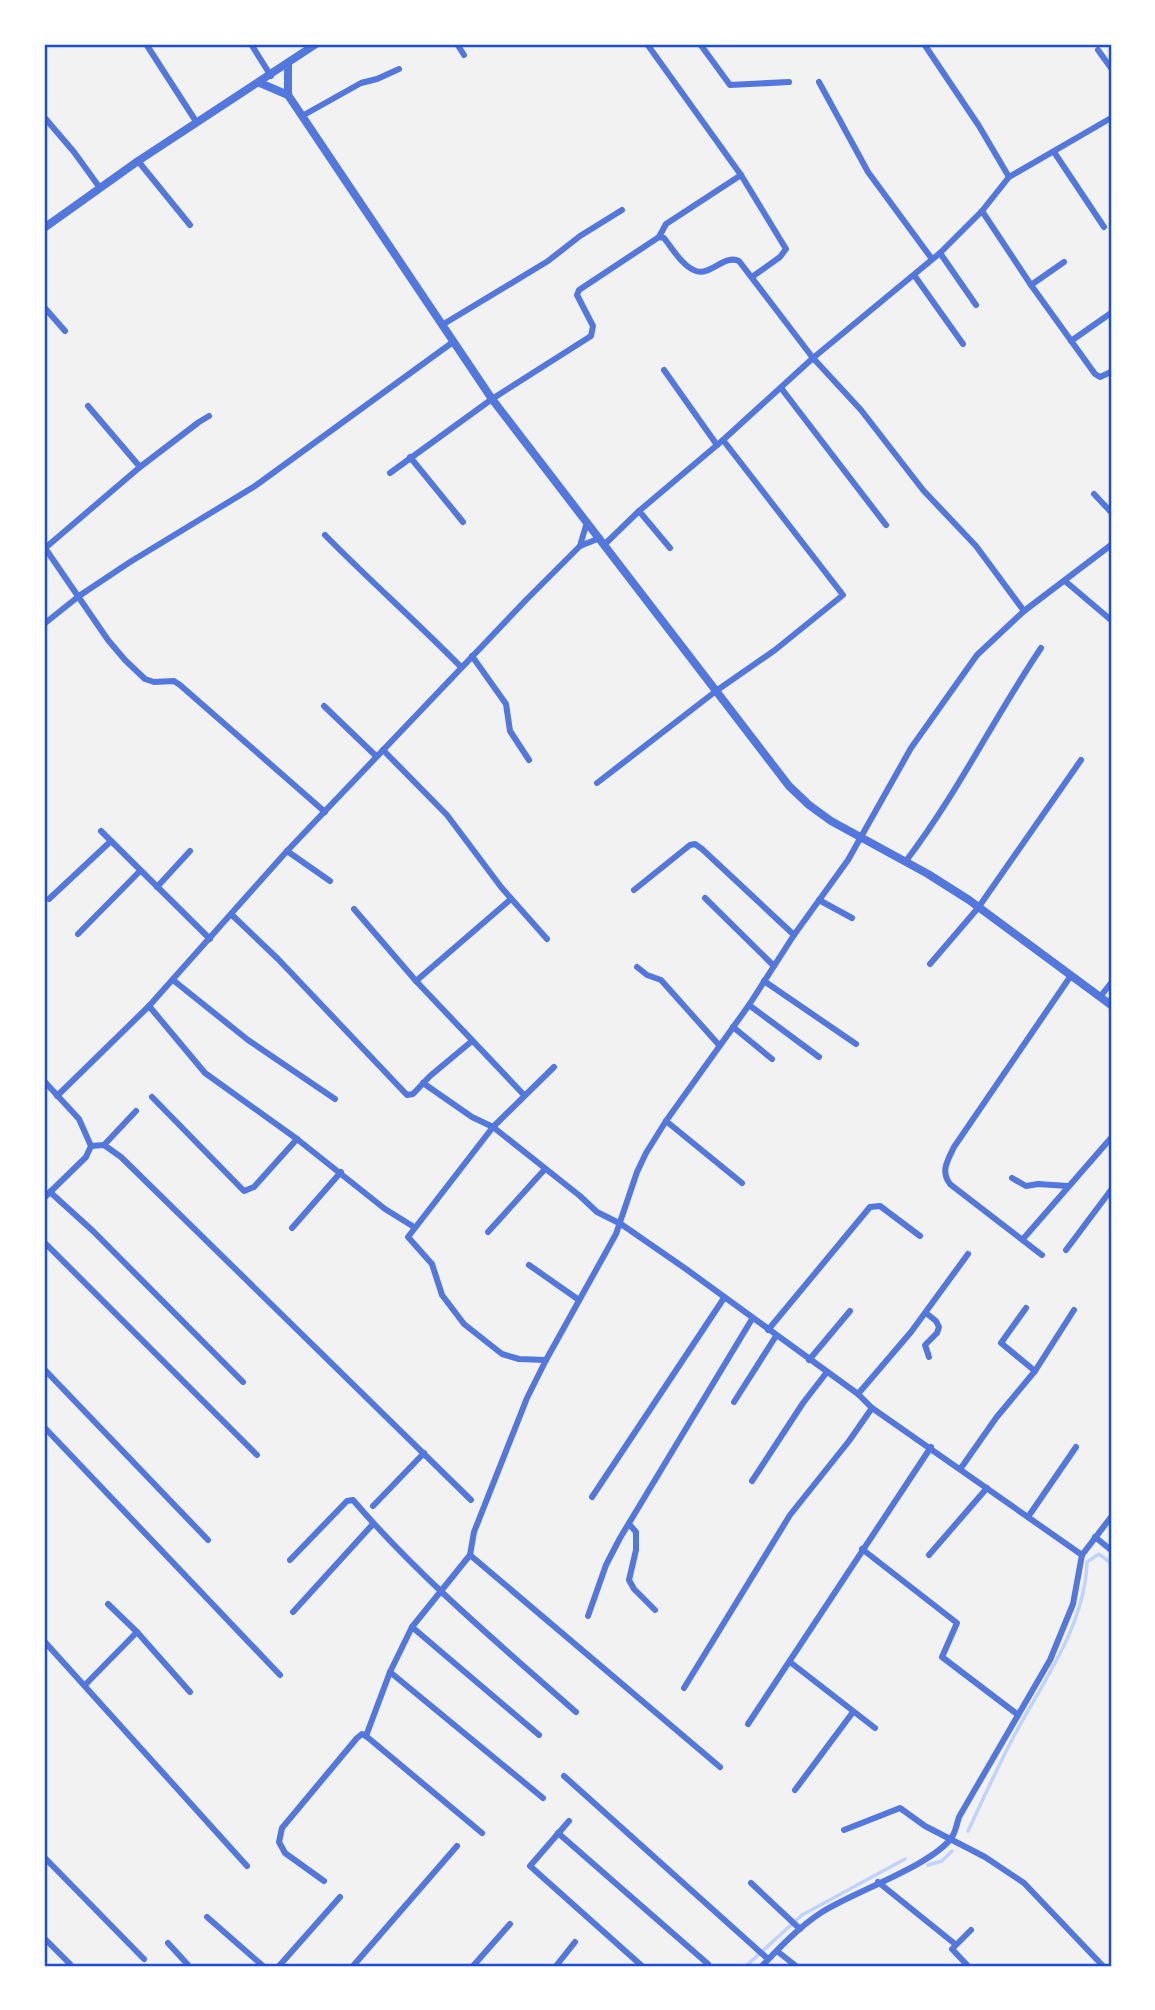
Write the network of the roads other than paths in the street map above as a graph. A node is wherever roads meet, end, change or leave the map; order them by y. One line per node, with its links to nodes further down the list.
1 (146, 44): 21 (street)
2 (251, 44): 13 (street)
3 (316, 44): 10 (street)
4 (457, 44): 9 (street)
5 (647, 44): 24 (street)
6 (700, 44): 14 (street)
7 (924, 44): 25 (street)
8 (1097, 50): 11 (street)
9 (464, 55)
10 (288, 65): 13 (street); 17 (street)
11 (1111, 68)
12 (399, 69): 18 (street)
13 (271, 76): 16 (street)
14 (789, 82)
15 (819, 82): 34 (street)
16 (260, 83): 17 (street); 21 (street)
17 (288, 95): 18 (street)
18 (302, 116): 42 (street)
19 (44, 117): 26 (street)
20 (1111, 118): 22 (street)
21 (197, 123): 23 (street)
22 (1054, 152): 25 (street); 30 (street)
23 (138, 161): 26 (street); 29 (street)
24 (741, 175): 32 (street); 37 (street)
25 (1009, 177): 28 (street)
26 (100, 188): 31 (street)
27 (622, 210): 42 (street)
28 (982, 211): 33 (street); 38 (street)
29 (190, 225)
30 (1104, 227)
31 (44, 228)
32 (659, 237): 37 (street); 51 (street)
33 (940, 253): 34 (street); 39 (street)
34 (932, 260): 36 (street)
35 (1064, 262): 38 (street)
36 (914, 275): 46 (street); 47 (street)
37 (752, 277): 47 (street)
38 (1031, 285): 44 (street)
39 (976, 305)
40 (44, 307): 43 (street)
41 (1111, 313): 44 (street)
42 (442, 325): 45 (street)
43 (65, 331)
44 (1072, 341): 49 (street)
45 (453, 342): 51 (street); 71 (street)
46 (963, 344)
47 (813, 358): 50 (street); 72 (street)
48 (664, 370): 54 (street)
49 (1111, 372)
50 (780, 388): 54 (street); 63 (street)
51 (492, 399): 55 (street); 62 (street)
52 (88, 406): 56 (street)
53 (209, 416): 56 (street)
54 (720, 442): 59 (street); 78 (street)
55 (410, 457): 57 (street); 61 (street)
56 (140, 467): 69 (street)
57 (390, 472)
58 (1094, 494): 60 (street)
59 (639, 511): 65 (street); 68 (street)
60 (1111, 512)
61 (463, 522)
62 (587, 522): 65 (street); 67 (street)
63 (886, 525)
64 (324, 535): 77 (street)
65 (602, 541): 67 (street); 78 (street)
66 (1111, 545): 70 (street)
67 (580, 546): 76 (street)
68 (670, 548)
69 (44, 549): 71 (street)
70 (1065, 581): 72 (street); 73 (street)
71 (79, 596): 74 (street); 85 (street)
72 (1024, 611): 87 (street)
73 (1111, 620)
74 (44, 624)
75 (1041, 648): 91 (street)
76 (472, 656): 77 (street); 82 (street)
77 (461, 667): 80 (street)
78 (716, 691): 84 (street); 87 (street)
79 (324, 706): 81 (street)
80 (383, 750): 81 (street); 98 (street)
81 (376, 756): 85 (street)
82 (528, 760)
83 (1081, 760): 100 (street)
84 (597, 783)
85 (325, 812): 90 (street)
86 (101, 831): 88 (street)
87 (860, 837): 91 (street); 99 (street)
88 (111, 841): 92 (street); 97 (street)
89 (190, 851): 94 (street)
90 (287, 851): 93 (street); 102 (street)
91 (906, 861): 100 (street)
92 (140, 871): 94 (street); 104 (street)
93 (330, 881)
94 (157, 887): 106 (street)
95 (634, 890): 105 (street)
96 (705, 898): 109 (street)
97 (50, 899)
98 (511, 899): 107 (street); 113 (street)
99 (819, 900): 103 (street); 105 (street)
100 (978, 908): 108 (street); 111 (street)
101 (354, 909): 113 (street)
102 (232, 915): 106 (street); 128 (street)
103 (852, 918)
104 (78, 934)
105 (794, 935): 109 (street)
106 (210, 939): 112 (street)
107 (547, 939)
108 (930, 964)
109 (774, 966): 114 (street)
110 (637, 967): 123 (street)
111 (1070, 977): 116 (street); 153 (street)
112 (173, 980): 119 (street); 132 (street)
113 (416, 981): 121 (street)
114 (764, 981): 117 (street); 122 (street)
115 (1111, 983): 116 (street)
116 (1101, 998): 118 (street)
117 (749, 1005): 120 (street); 124 (street)
118 (1111, 1005)
119 (149, 1006): 130 (street); 136 (street)
120 (733, 1027): 123 (street); 125 (street)
121 (472, 1041): 128 (street); 129 (street)
122 (856, 1044)
123 (719, 1045): 134 (street)
124 (819, 1057)
125 (772, 1059)
126 (554, 1067): 129 (street)
127 (44, 1081): 130 (street)
128 (423, 1083): 135 (street)
129 (523, 1095): 135 (street)
130 (57, 1096): 139 (street)
131 (152, 1097): 136 (street)
132 (335, 1099)
133 (136, 1111): 138 (street)
134 (666, 1121): 143 (street); 148 (street)
135 (493, 1127): 140 (street); 149 (street)
136 (297, 1139): 141 (street)
137 (1111, 1139): 144 (street)
138 (104, 1145): 139 (street); 181 (street)
139 (91, 1146): 146 (street)
140 (545, 1169): 148 (street); 151 (street)
141 (341, 1172): 149 (street); 150 (street)
142 (1012, 1178): 144 (street)
143 (742, 1183)
144 (1068, 1186): 153 (street)
145 (1111, 1191): 155 (street)
146 (50, 1192): 147 (street); 174 (street)
147 (44, 1198)
148 (621, 1224): 159 (street); 160 (street)
149 (414, 1227): 169 (street)
150 (292, 1228)
151 (488, 1232)
152 (920, 1236): 166 (street)
153 (1023, 1239): 157 (street)
154 (44, 1242): 182 (street)
155 (1066, 1250)
156 (968, 1254): 164 (street)
157 (1042, 1255)
158 (528, 1265): 160 (street)
159 (724, 1298): 165 (street); 186 (street)
160 (579, 1300): 169 (street)
161 (1026, 1308): 172 (street)
162 (1074, 1310): 172 (street)
163 (849, 1311): 170 (street)
164 (926, 1313): 168 (street); 175 (street)
165 (752, 1319): 166 (street); 192 (street)
166 (768, 1330): 167 (street)
167 (776, 1336): 170 (street); 176 (street)
168 (929, 1357)
169 (545, 1360): 197 (street)
170 (809, 1360): 173 (street)
171 (44, 1369): 194 (street)
172 (1035, 1371): 183 (street)
173 (827, 1373): 175 (street); 184 (street)
174 (243, 1382)
175 (858, 1394): 177 (street)
176 (734, 1402)
177 (872, 1408): 179 (street); 213 (street)
178 (44, 1427): 211 (street)
179 (931, 1447): 183 (street); 195 (street)
180 (1076, 1447): 189 (street)
181 (424, 1453): 187 (street); 188 (street)
182 (257, 1455)
183 (961, 1468): 185 (street)
184 (752, 1481)
185 (988, 1488): 189 (street); 198 (street)
186 (592, 1497)
187 (471, 1500)
188 (373, 1506)
189 (1028, 1517): 199 (street)
190 (1111, 1517): 193 (street)
191 (373, 1524): 200 (street); 201 (street); 204 (street)
192 (629, 1524): 203 (street); 205 (street)
193 (1095, 1537): 196 (street); 199 (street)
194 (208, 1540)
195 (862, 1549): 209 (street); 217 (street)
196 (1111, 1550)
197 (470, 1555): 201 (street); 222 (street)
198 (929, 1555)
199 (1082, 1555): 217 (street)
200 (290, 1560)
201 (442, 1592): 206 (street); 215 (street)
202 (108, 1604): 207 (street)
203 (655, 1610)
204 (293, 1612)
205 (588, 1616)
206 (412, 1627): 210 (street); 221 (street)
207 (137, 1632): 212 (street); 214 (street)
208 (44, 1641): 212 (street)
209 (790, 1662): 216 (street); 218 (street)
210 (390, 1672): 220 (street); 225 (street)
211 (280, 1675)
212 (85, 1685): 233 (street)
213 (684, 1688)
214 (190, 1692)
215 (576, 1712)
216 (853, 1712): 219 (street); 224 (street)
217 (1017, 1714): 230 (street)
218 (748, 1724)
219 (875, 1728)
220 (366, 1735): 228 (street); 234 (street)
221 (539, 1735)
222 (720, 1767)
223 (564, 1776): 247 (street)
224 (795, 1790)
225 (543, 1798)
226 (569, 1821): 229 (street)
227 (844, 1830): 230 (street)
228 (482, 1833)
229 (558, 1833): 250 (street); 257 (street)
230 (951, 1838): 235 (street); 261 (street)
231 (457, 1846): 254 (street)
232 (44, 1857): 248 (street)
233 (247, 1866)
234 (324, 1881)
235 (878, 1882): 240 (street); 245 (street)
236 (751, 1883): 240 (street)
237 (340, 1897): 253 (street)
238 (207, 1917): 252 (street)
239 (510, 1924): 255 (street)
240 (796, 1925): 246 (street)
241 (971, 1930): 245 (street)
242 (44, 1938): 249 (street)
243 (168, 1942): 251 (street)
244 (575, 1942): 256 (street)
245 (955, 1944): 260 (street)
246 (777, 1951): 247 (street); 259 (street)
247 (766, 1957): 258 (street)
248 (144, 1958)
249 (70, 1964)
250 (708, 1964)
251 (189, 1966)
252 (263, 1966)
253 (279, 1966)
254 (353, 1966)
255 (473, 1966)
256 (556, 1966)
257 (642, 1966)
258 (762, 1966)
259 (796, 1966)
260 (968, 1966)
261 (1103, 1966)

